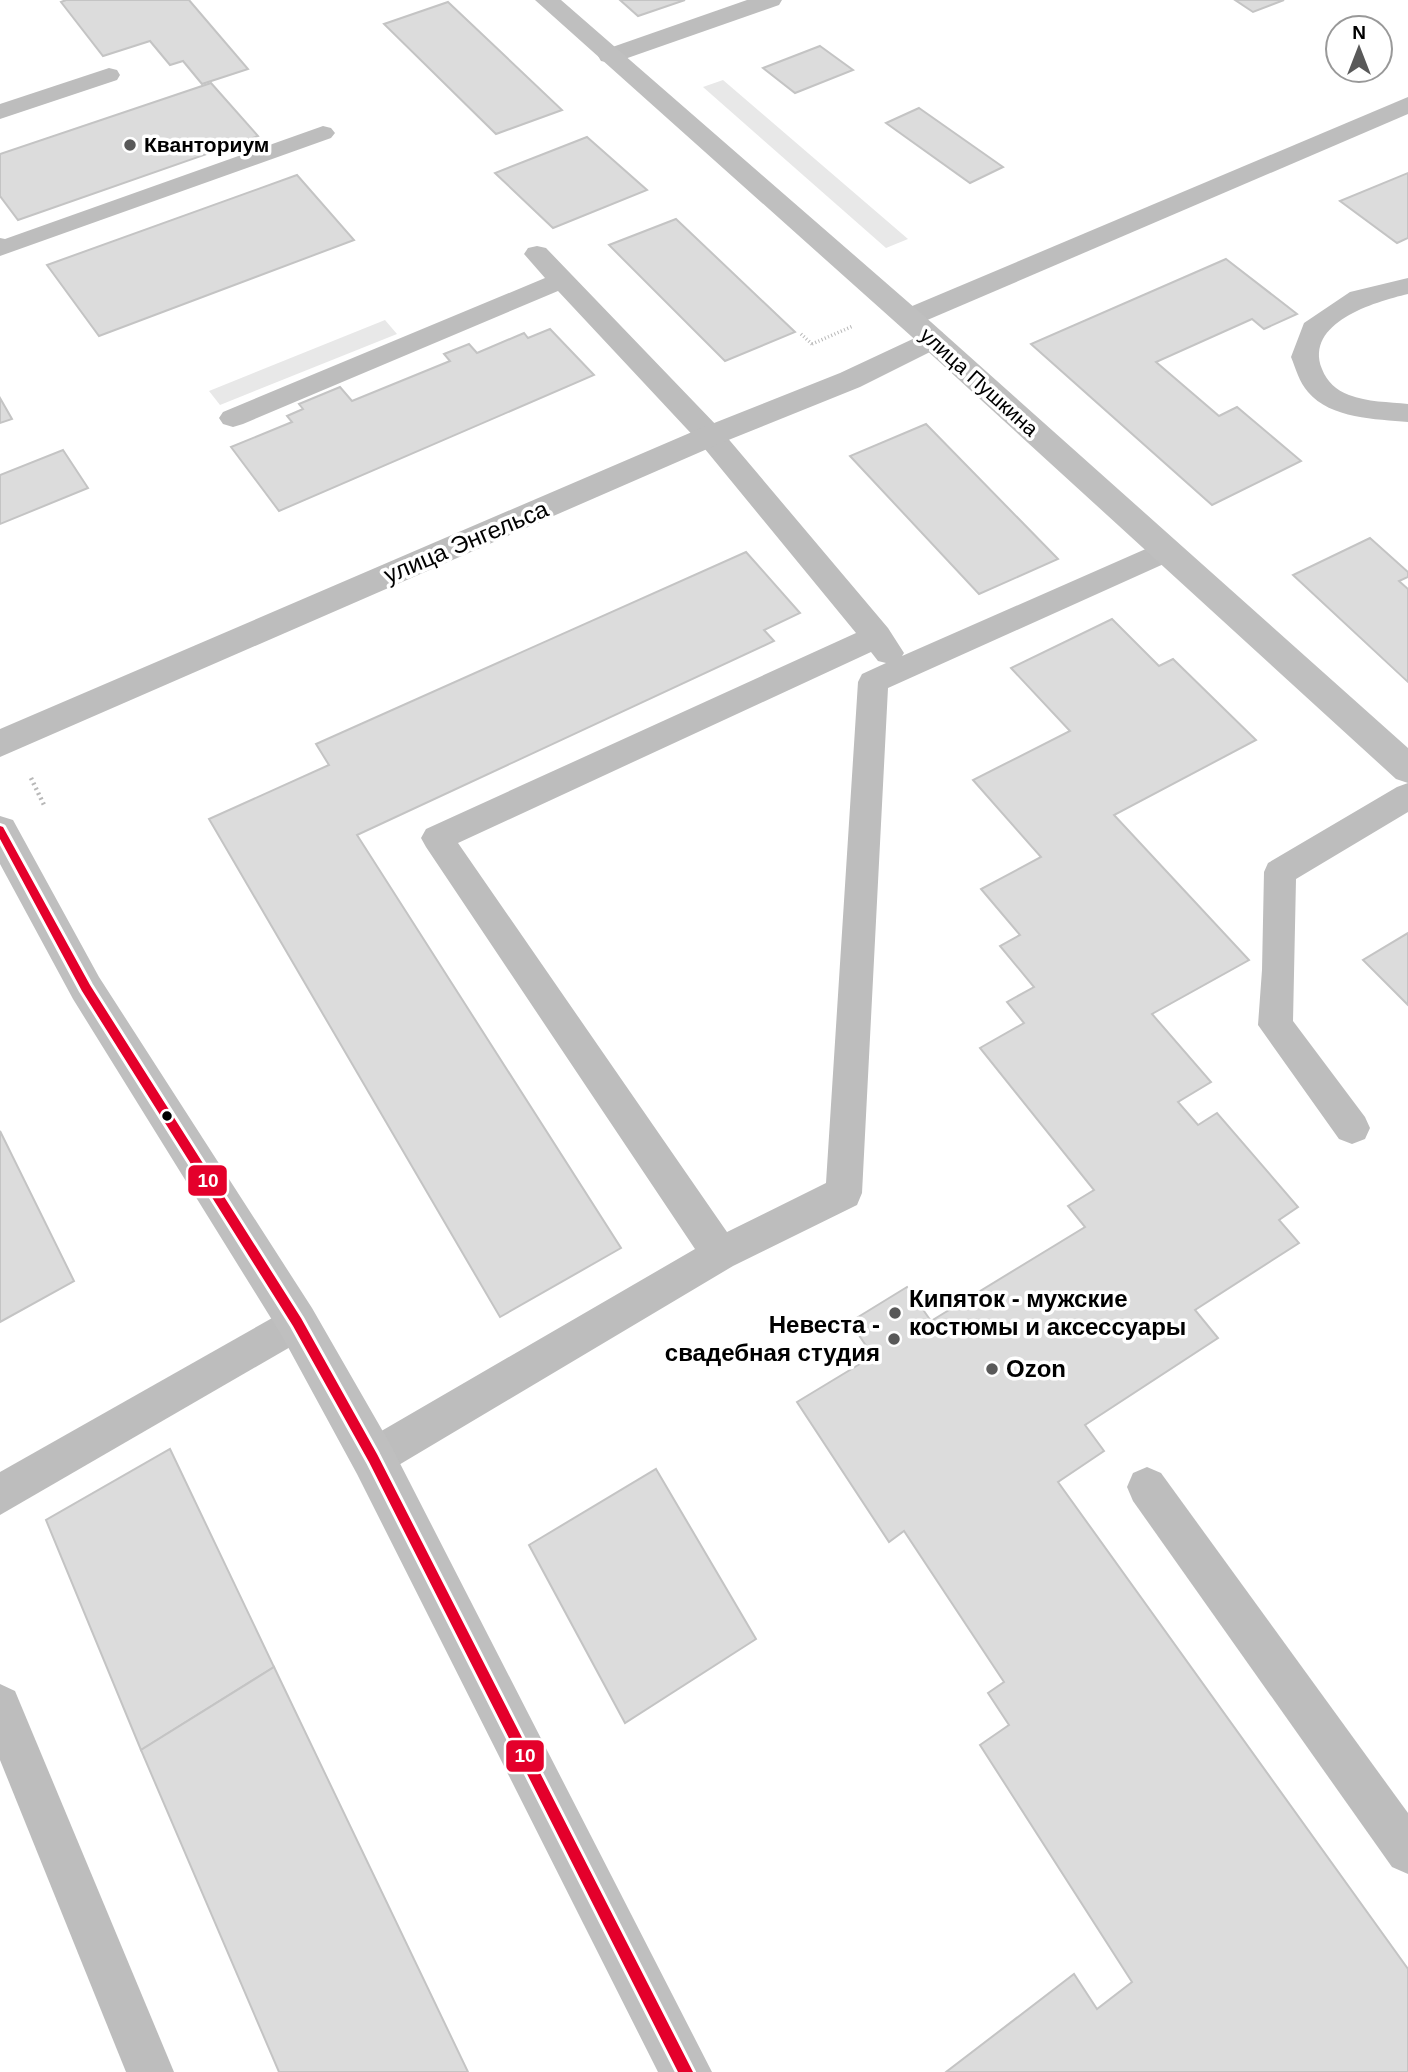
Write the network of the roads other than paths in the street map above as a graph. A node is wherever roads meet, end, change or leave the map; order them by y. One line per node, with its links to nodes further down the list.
1 (547, 0): 3 (main road, улица Пушкина)
2 (770, 0): 3 (street)
3 (610, 56): 12 (main road, улица Пушкина)
4 (109, 75): 6 (lane)
5 (1408, 106): 12 (street)
6 (0, 112)
7 (323, 133): 8 (lane)
8 (0, 246)
9 (537, 254): 10 (lane)
10 (562, 280): 15 (lane); 16 (lane)
11 (1408, 286): 14 (lane)
12 (908, 318): 13 (main road, улица Пушкина)
13 (932, 340): 16 (street, улица Энгельса); 17 (main road, улица Пушкина)
14 (1408, 413)
15 (233, 418)
16 (710, 436): 18 (lane); 20 (street, улица Энгельса)
17 (1167, 551): 19 (lane); 21 (main road, улица Пушкина)
18 (877, 636): 19 (lane); 25 (lane)
19 (901, 670): 25 (lane)
20 (0, 744)
21 (1408, 769)
22 (1408, 796): 24 (lane)
23 (0, 830): 26 (main road)
24 (1352, 1128)
25 (720, 1254): 27 (lane)
26 (297, 1322): 27 (main road); 29 (lane)
27 (373, 1458): 33 (main road)
28 (1147, 1487): 31 (lane)
29 (0, 1495)
30 (0, 1706): 32 (lane)
31 (1408, 1851)
32 (150, 2072)
33 (686, 2072)

